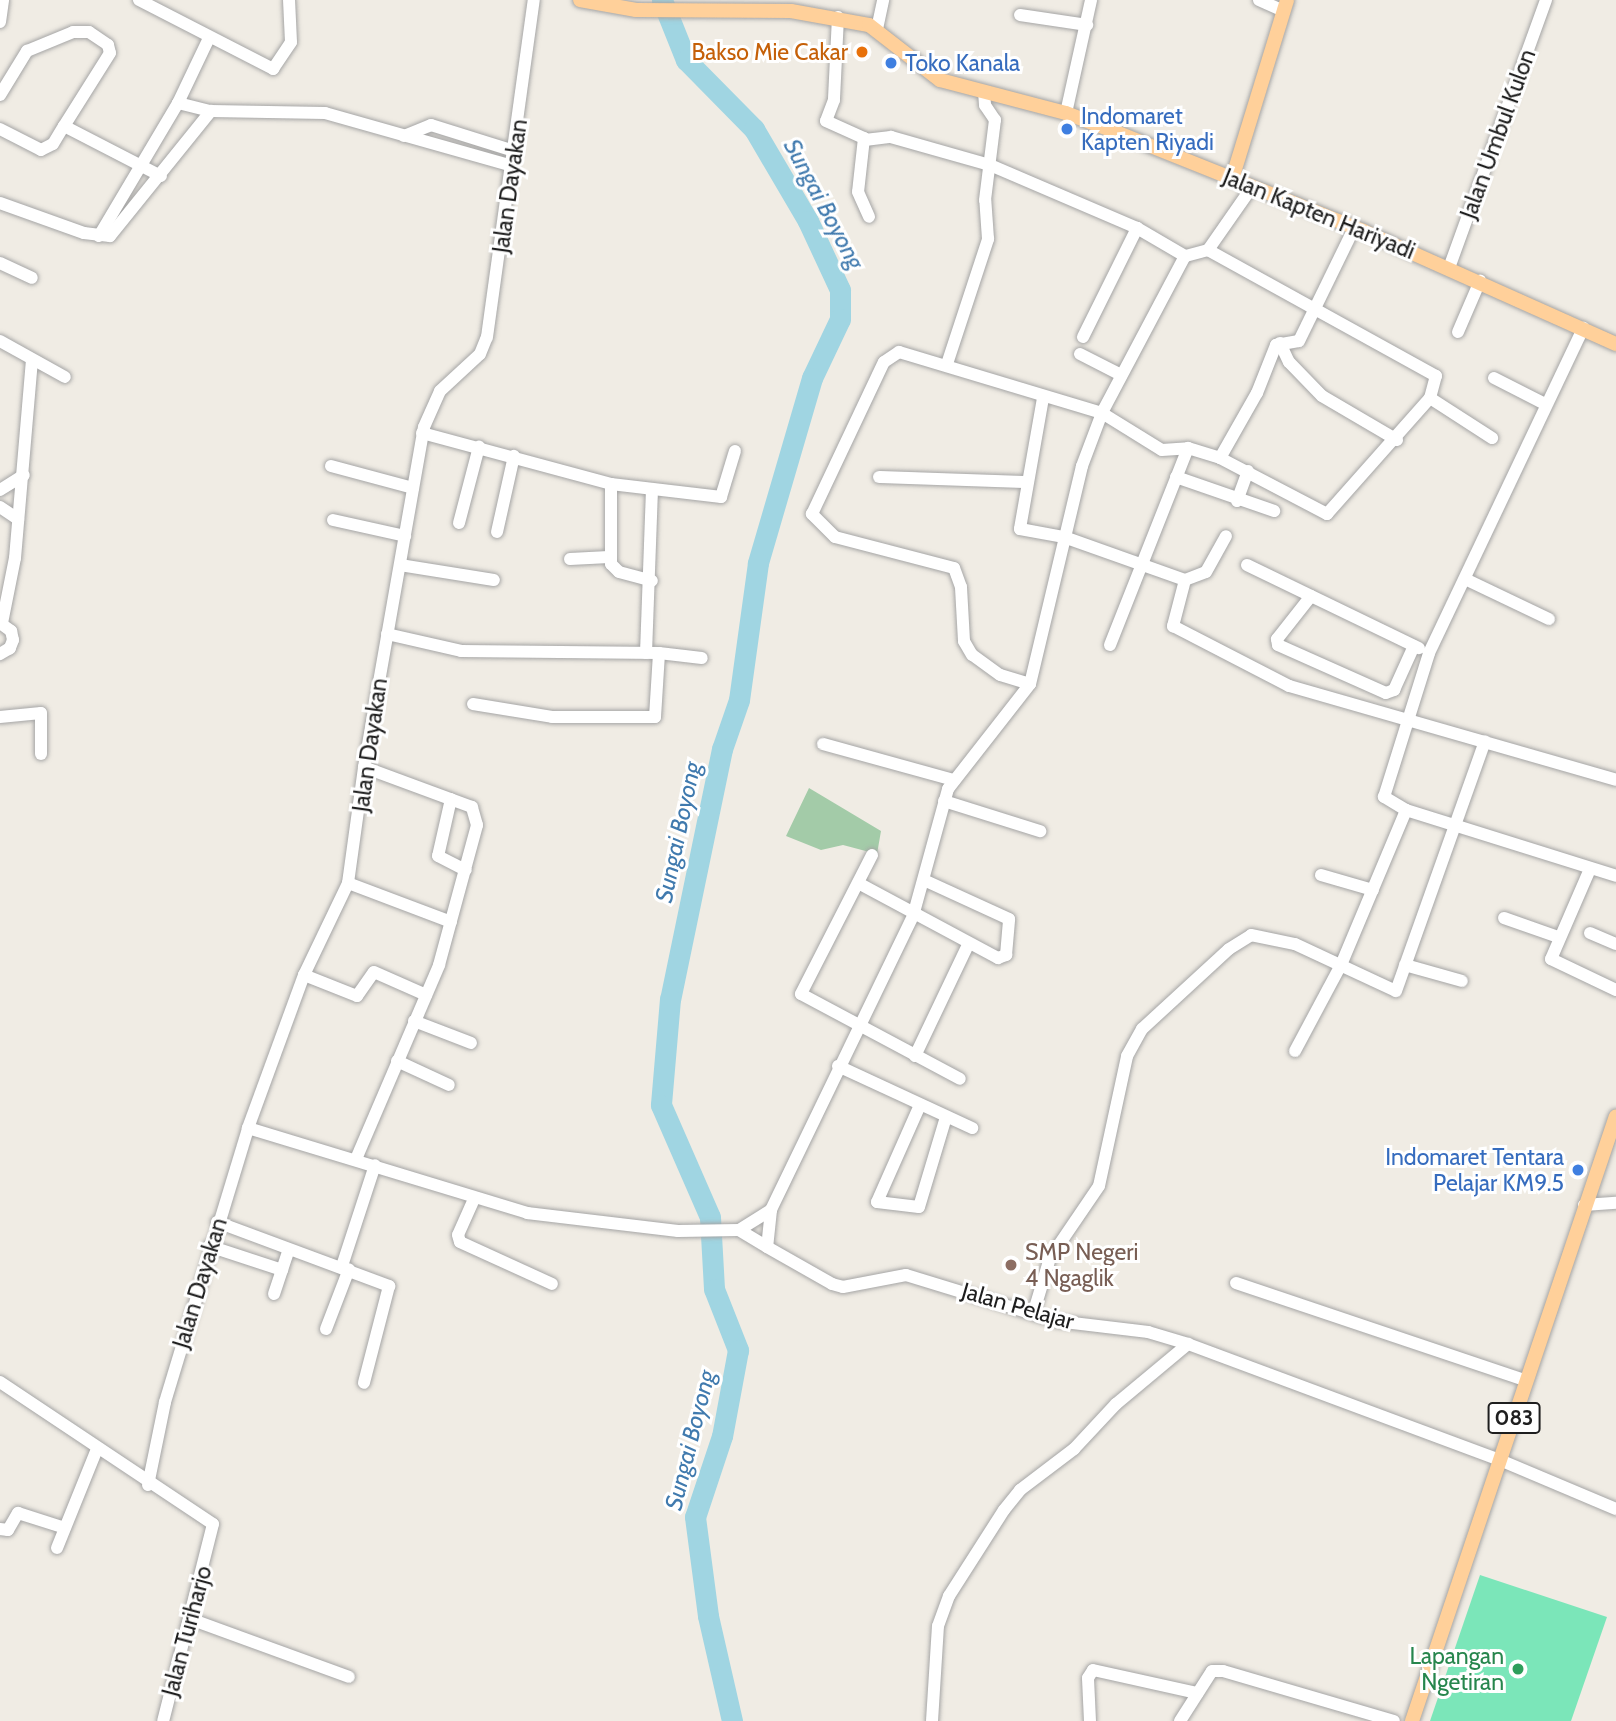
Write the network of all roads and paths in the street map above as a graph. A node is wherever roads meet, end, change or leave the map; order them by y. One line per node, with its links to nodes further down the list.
1 (3, 0): 14 (street)
2 (139, 0): 17 (street)
3 (289, 0): 17 (street)
4 (534, 0): 27 (street, Jalan Dayakan)
5 (580, 0): 11 (main road, Jalan Kapten Hariyadi)
6 (883, 0): 16 (street)
7 (1091, 0): 15 (street)
8 (1259, 0): 10 (street)
9 (1546, 0): 42 (street, Jalan Umbul Kulon)
10 (1286, 5): 32 (main road)
11 (792, 6): 13 (main road, Jalan Kapten Hariyadi)
12 (1020, 15): 15 (street)
13 (838, 17): 16 (main road, Jalan Kapten Hariyadi); 26 (street)
14 (0, 22)
15 (1087, 25): 22 (street)
16 (877, 29): 18 (main road, Jalan Kapten Hariyadi)
17 (209, 38): 20 (street)
18 (984, 91): 22 (main road, Jalan Kapten Hariyadi); 29 (street)
19 (0, 95): 23 (street)
20 (178, 103): 21 (street); 28 (street)
21 (211, 111): 25 (street); 31 (street)
22 (1066, 113): 32 (main road, Jalan Kapten Hariyadi)
23 (64, 126): 24 (street); 28 (street)
24 (0, 129)
25 (404, 136): 27 (street); 30 (street)
26 (865, 140): 29 (street); 35 (street)
27 (514, 151): 30 (street, Jalan Dayakan)
28 (142, 164): 31 (street); 38 (street)
29 (990, 165): 36 (street); 54 (street)
30 (512, 166): 62 (street, Jalan Dayakan)
31 (161, 176): 38 (street)
32 (1232, 179): 33 (main road, Jalan Kapten Hariyadi)
33 (1252, 187): 37 (main road, Jalan Kapten Hariyadi); 39 (street)
34 (0, 203): 38 (street)
35 (869, 217)
36 (1137, 228): 40 (street); 48 (street)
37 (1354, 228): 42 (main road, Jalan Kapten Hariyadi); 45 (street)
38 (99, 236)
39 (1208, 250): 40 (street); 45 (street)
40 (1185, 256): 55 (street)
41 (0, 263): 43 (street)
42 (1449, 268): 44 (main road, Jalan Kapten Hariyadi)
43 (32, 278)
44 (1480, 281): 46 (main road, Jalan Kapten Hariyadi); 47 (street)
45 (1315, 310): 50 (street); 59 (street)
46 (1583, 328): 51 (main road, Jalan Kapten Hariyadi); 60 (street)
47 (1458, 332)
48 (1083, 337)
49 (0, 341): 53 (street)
50 (1280, 343): 64 (street); 69 (street)
51 (1616, 344)
52 (1080, 354): 55 (street)
53 (32, 360): 56 (street); 72 (street)
54 (947, 364): 58 (street); 109 (street)
55 (1122, 375): 61 (street)
56 (65, 377)
57 (1494, 378): 60 (street)
58 (1043, 398): 61 (street); 75 (street)
59 (1430, 398): 63 (street); 64 (street)
60 (1545, 404): 95 (street)
61 (1102, 413): 66 (street); 89 (street)
62 (422, 433): 65 (street); 77 (street, Jalan Dayakan)
63 (1492, 438)
64 (1397, 440): 71 (street)
65 (479, 447): 68 (street); 85 (street)
66 (1188, 448): 69 (street); 74 (street)
67 (735, 451): 79 (street)
68 (514, 456): 76 (street); 86 (street)
69 (1220, 458): 71 (street)
70 (331, 466): 77 (street)
71 (1248, 471): 80 (street)
72 (24, 475): 78 (street); 83 (street)
73 (879, 477): 75 (street)
74 (1176, 477): 80 (street); 93 (street)
75 (1025, 482): 89 (street)
76 (611, 484): 79 (street); 90 (street)
77 (413, 488): 87 (street, Jalan Dayakan)
78 (0, 490)
79 (652, 490): 98 (street)
80 (1237, 501): 82 (street)
81 (0, 507): 83 (street)
82 (1274, 512)
83 (18, 519): 101 (street)
84 (333, 520): 87 (street)
85 (459, 523)
86 (496, 532)
87 (405, 536): 92 (street, Jalan Dayakan)
88 (1226, 536): 97 (street)
89 (1064, 537): 93 (street); 109 (street)
90 (609, 557): 91 (street); 98 (street)
91 (570, 559)
92 (400, 565): 96 (street); 102 (street, Jalan Dayakan)
93 (1145, 565): 97 (street); 103 (street)
94 (1247, 565): 99 (street)
95 (1465, 579): 100 (street); 106 (street)
96 (494, 580)
97 (1185, 580): 112 (street)
98 (652, 581): 105 (street)
99 (1311, 596): 104 (street); 104 (street)
100 (1549, 619)
101 (1, 623): 107 (street)
102 (387, 634): 105 (street); 116 (street, Jalan Dayakan)
103 (1110, 645)
104 (1414, 646): 106 (street)
105 (653, 653): 108 (street); 110 (street)
106 (1429, 653): 112 (street)
107 (0, 654)
108 (702, 658)
109 (1030, 684): 117 (street)
110 (472, 704)
111 (0, 717): 115 (street)
112 (1406, 718): 113 (street); 121 (street)
113 (1485, 741): 118 (street); 122 (street)
114 (823, 744): 117 (street)
115 (41, 754)
116 (364, 767): 119 (street); 130 (street, Jalan Dayakan)
117 (954, 780): 120 (street)
118 (1616, 780)
119 (451, 799): 126 (street); 126 (street)
120 (944, 801): 123 (street); 129 (street)
121 (1406, 810): 122 (street); 132 (street)
122 (1452, 826): 125 (street); 141 (street)
123 (1040, 831)
124 (872, 855): 131 (street)
125 (1590, 869): 128 (street); 137 (street)
126 (466, 870): 135 (street)
127 (1321, 874): 132 (street)
128 (1616, 876)
129 (926, 881): 133 (street); 138 (street)
130 (348, 884): 135 (street); 142 (street, Jalan Dayakan)
131 (860, 884): 133 (street); 147 (street)
132 (1373, 890): 140 (street)
133 (913, 916): 138 (street); 147 (street)
134 (1504, 918): 137 (street)
135 (451, 922): 145 (street)
136 (1590, 933): 139 (street)
137 (1558, 937): 144 (street)
138 (969, 943): 150 (street)
139 (1616, 944)
140 (1341, 965): 141 (street); 149 (street); 176 (street)
141 (1405, 965): 143 (street)
142 (304, 975): 145 (street); 158 (street, Jalan Dayakan)
143 (1462, 981)
144 (1616, 990)
145 (426, 995): 146 (street)
146 (414, 1021): 148 (street); 151 (street)
147 (858, 1026): 150 (street); 152 (street)
148 (471, 1043)
149 (1295, 1051)
150 (915, 1056): 153 (street)
151 (397, 1061): 154 (street); 160 (street)
152 (838, 1066): 155 (street); 165 (street)
153 (960, 1079)
154 (449, 1084)
155 (920, 1105): 157 (street); 157 (street)
156 (1616, 1116): 164 (main road, 083)
157 (946, 1117): 159 (street)
158 (248, 1128): 160 (street); 166 (street, Jalan Dayakan)
159 (972, 1128)
160 (356, 1159): 161 (street)
161 (375, 1165): 162 (street); 171 (street)
162 (474, 1199): 167 (street); 174 (street)
163 (1616, 1203): 164 (street)
164 (1584, 1205): 179 (main road, 083)
165 (771, 1210): 167 (street); 169 (street)
166 (218, 1222): 168 (street, Jalan Dayakan); 170 (street)
167 (734, 1230): 169 (street, Jalan Pelajar)
168 (209, 1246): 172 (street); 184 (street, Jalan Dayakan)
169 (767, 1247): 176 (street, Jalan Pelajar)
170 (289, 1249): 171 (street); 172 (street)
171 (345, 1268): 177 (street); 181 (street)
172 (282, 1270): 175 (street)
173 (1236, 1283): 179 (street)
174 (551, 1284)
175 (274, 1294)
176 (1034, 1311): 178 (street, Jalan Pelajar)
177 (326, 1329)
178 (1188, 1344): 183 (street, Jalan Pelajar); 194 (street)
179 (1527, 1381): 183 (main road, 083)
180 (0, 1382): 182 (street)
181 (364, 1383)
182 (97, 1449): 184 (street); 186 (street)
183 (1500, 1460): 185 (street, Jalan Pelajar); 198 (main road, 083)
184 (148, 1485): 189 (street, Jalan Turiharjo)
185 (1616, 1509)
186 (65, 1528): 187 (street); 188 (street)
187 (0, 1529)
188 (57, 1548)
189 (190, 1619): 190 (street); 192 (street, Jalan Turiharjo)
190 (349, 1677)
191 (1197, 1693): 195 (street); 196 (street); 197 (street)
192 (164, 1719): 193 (street)
193 (179, 1721)
194 (932, 1721)
195 (1090, 1721)
196 (1181, 1721)
197 (1394, 1721)
198 (1412, 1721)

